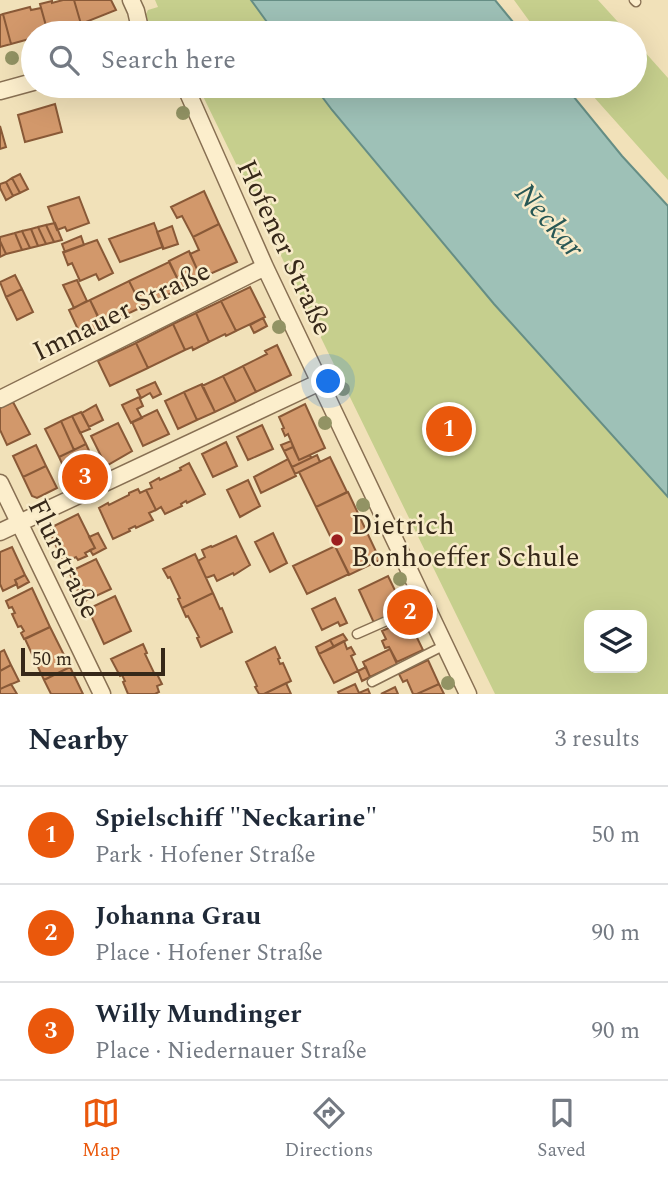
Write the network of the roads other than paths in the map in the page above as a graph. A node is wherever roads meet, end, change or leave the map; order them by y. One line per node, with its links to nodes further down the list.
1 (131, 0): 2 (street)
2 (138, 21)
3 (21, 85): 4 (street)
4 (0, 91)
5 (190, 98): 6 (street, Hofener Straße)
6 (265, 267): 7 (street, Hofener Straße); 8 (street, Imnauer Straße)
7 (320, 382): 10 (street); 12 (street, Hofener Straße)
8 (0, 399)
9 (0, 483): 10 (street, Flurstraße)
10 (19, 523): 11 (street); 16 (street, Flurstraße)
11 (0, 532)
12 (425, 604): 13 (lane); 14 (street, Hofener Straße)
13 (357, 634)
14 (445, 645): 15 (lane); 17 (street, Hofener Straße)
15 (372, 682)
16 (102, 694)
17 (468, 694)

